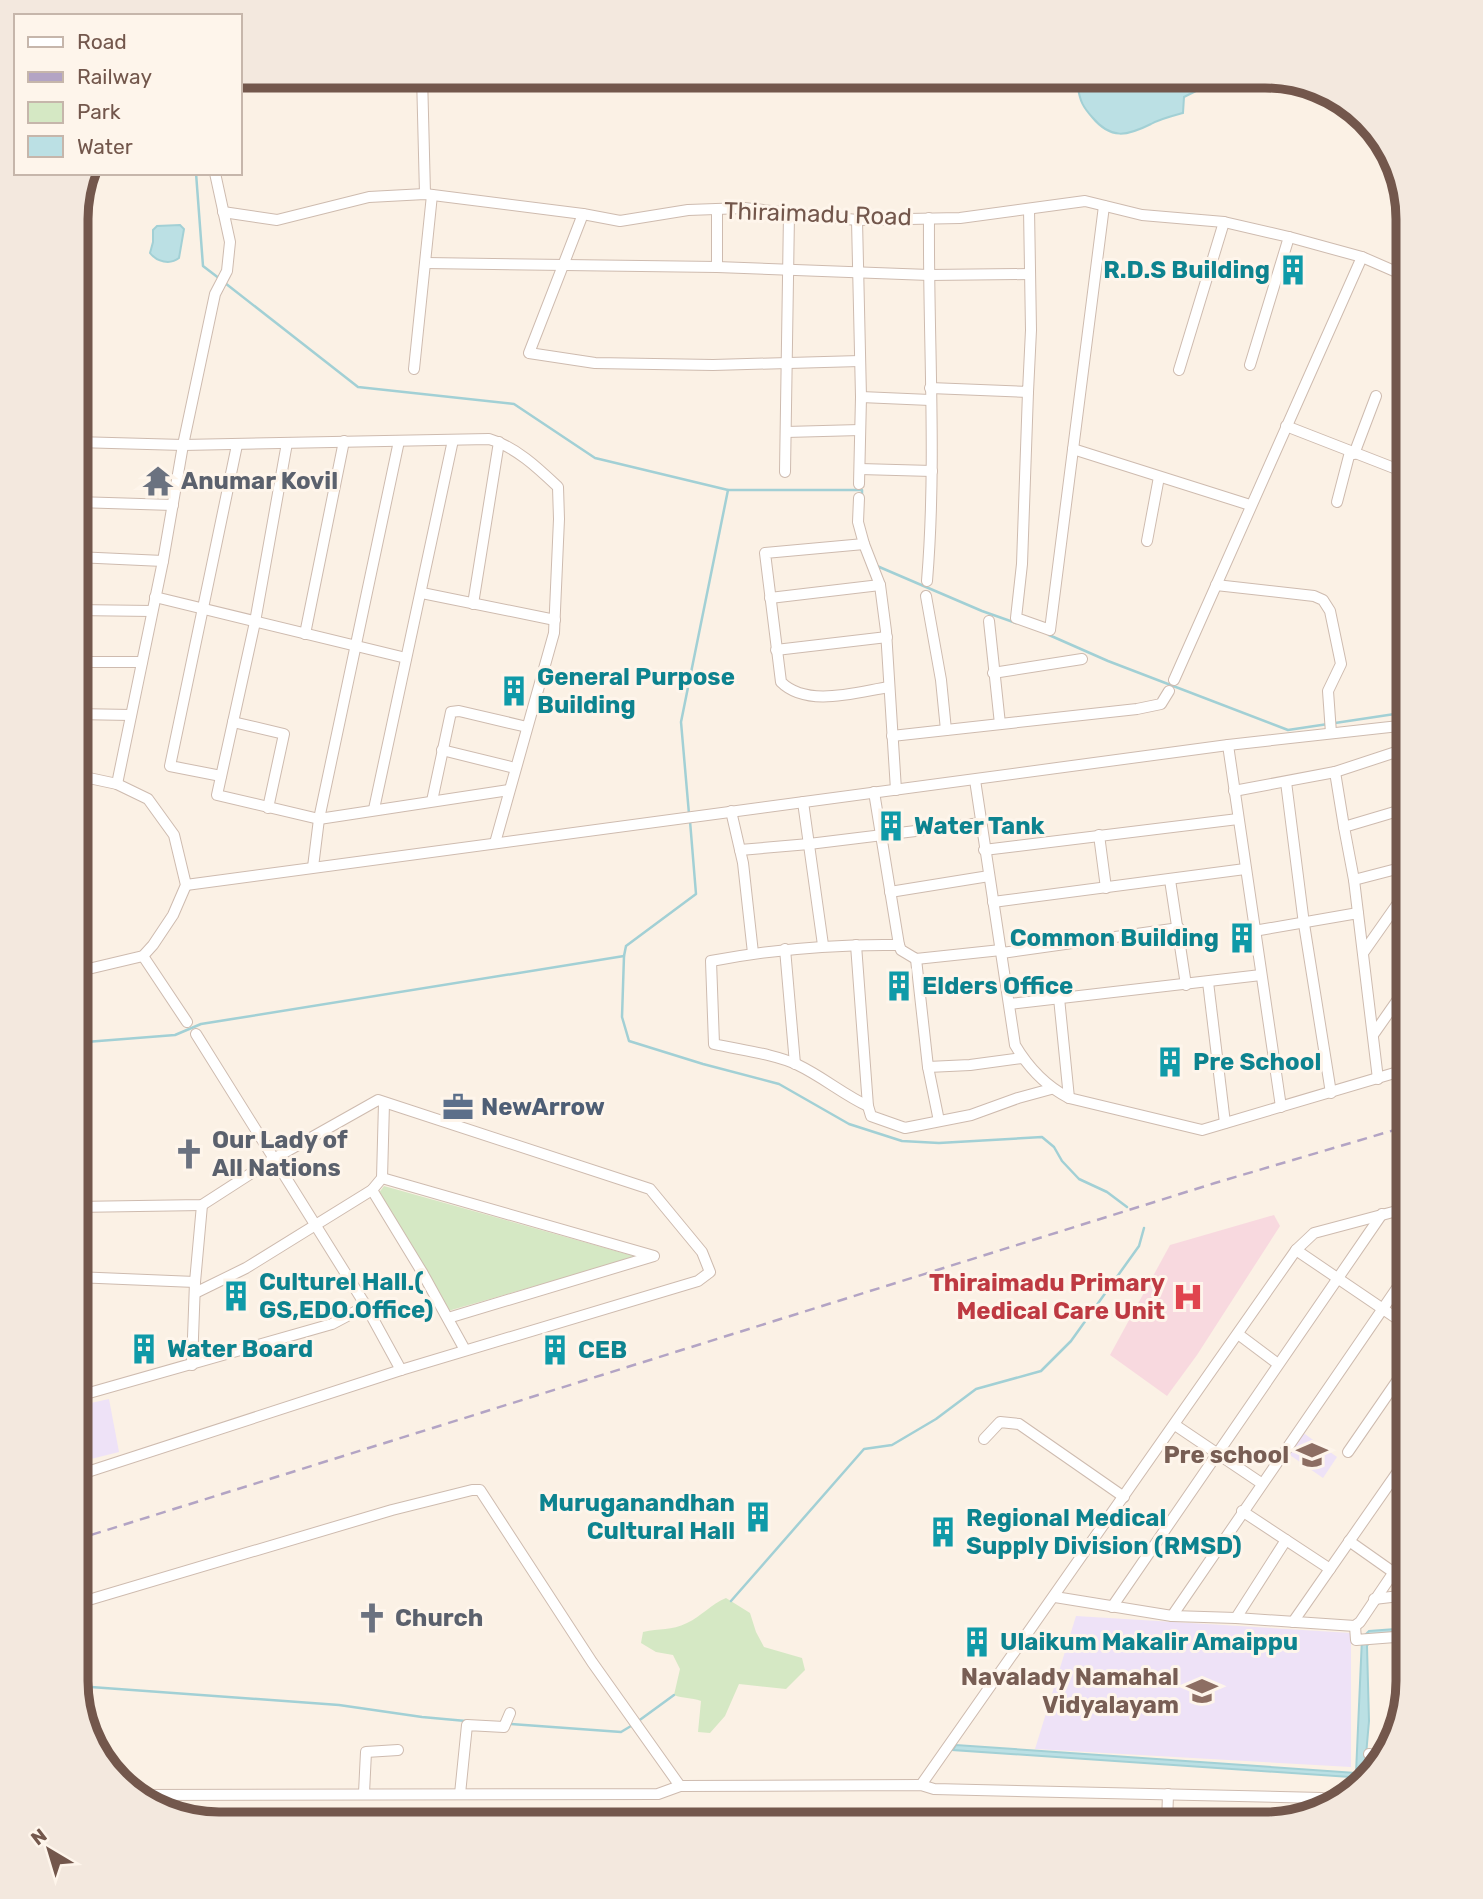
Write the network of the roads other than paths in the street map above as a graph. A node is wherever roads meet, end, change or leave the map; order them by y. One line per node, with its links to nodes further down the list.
1 (423, 88): 3 (street)
2 (215, 175): 7 (street)
3 (429, 195): 7 (street, Thiraimadu Road); 8 (street, Thiraimadu Road); 15 (street)
4 (1104, 206): 6 (street, Thiraimadu Road); 12 (street, Thiraimadu Road); 44 (street)
5 (717, 209): 8 (street, Thiraimadu Road); 9 (street, Thiraimadu Road); 17 (street)
6 (1029, 209): 10 (street, Thiraimadu Road); 21 (street)
7 (223, 212): 43 (street)
8 (583, 214): 16 (street)
9 (789, 215): 11 (street, Thiraimadu Road); 18 (street)
10 (929, 218): 11 (street, Thiraimadu Road); 22 (street)
11 (857, 220): 20 (street)
12 (1224, 222): 13 (street, Thiraimadu Road); 27 (street)
13 (1289, 237): 14 (street, Thiraimadu Road); 25 (street)
14 (1362, 257): 19 (street, Thiraimadu Road); 33 (street)
15 (426, 263): 16 (street); 26 (street)
16 (563, 266): 17 (street); 24 (street)
17 (717, 267): 18 (street)
18 (787, 271): 20 (street); 24 (street)
19 (1396, 272)
20 (858, 274): 22 (street); 23 (street)
21 (1030, 274): 22 (street); 29 (street)
22 (929, 275): 28 (street)
23 (860, 361): 24 (street); 31 (street)
24 (788, 363): 35 (street)
25 (1250, 365)
26 (414, 369)
27 (1179, 370)
28 (930, 388): 29 (street); 32 (street)
29 (1028, 391): 44 (street)
30 (1376, 396): 45 (street)
31 (861, 397): 32 (street); 34 (street)
32 (930, 400): 48 (street)
33 (1286, 426): 45 (street); 56 (street)
34 (860, 430): 35 (street); 47 (street)
35 (786, 432): 49 (street)
36 (453, 440): 38 (street); 40 (street); 64 (street)
37 (344, 441): 38 (street); 41 (street); 75 (street)
38 (399, 441): 77 (street)
39 (88, 442): 43 (street)
40 (499, 442): 68 (street); 72 (street)
41 (287, 443): 42 (street); 74 (street)
42 (237, 445): 43 (street); 69 (street)
43 (183, 446): 55 (street)
44 (1073, 449): 50 (street)
45 (1352, 453): 46 (street); 54 (street)
46 (1394, 468)
47 (860, 469): 48 (street); 51 (street)
48 (932, 471): 61 (street)
49 (785, 472)
50 (1159, 477): 56 (street); 57 (street)
51 (859, 484)
52 (859, 498): 58 (street)
53 (88, 502): 55 (street)
54 (1337, 502)
55 (173, 505): 60 (street)
56 (1250, 505): 63 (street)
57 (1147, 541)
58 (864, 544): 62 (street); 67 (street)
59 (88, 558): 60 (street)
60 (163, 561): 66 (street)
61 (928, 580)
62 (880, 584): 67 (street); 76 (street)
63 (1216, 585): 88 (street); 90 (street)
64 (422, 593): 68 (street); 79 (street)
65 (926, 596): 92 (street)
66 (155, 597): 69 (street); 71 (street)
67 (770, 598): 78 (street)
68 (473, 604): 72 (street)
69 (204, 609): 74 (street); 99 (street)
70 (88, 610): 71 (street)
71 (152, 611): 82 (street)
72 (555, 620): 91 (street)
73 (989, 621): 83 (street)
74 (255, 622): 75 (street); 87 (street)
75 (305, 634): 77 (street)
76 (887, 637): 78 (street); 84 (street)
77 (355, 647): 79 (street); 114 (street)
78 (776, 650): 84 (street)
79 (406, 658): 111 (street)
80 (1082, 659): 83 (street)
81 (88, 662): 82 (street)
82 (142, 662): 86 (street)
83 (993, 673): 88 (street)
84 (889, 687): 93 (street)
85 (88, 714): 86 (street)
86 (131, 715): 103 (street)
87 (233, 722): 99 (street); 110 (street)
88 (1000, 724): 92 (street)
89 (1396, 725): 90 (street)
90 (1332, 726): 94 (street)
91 (527, 727): 95 (street); 97 (street)
92 (946, 730): 93 (street)
93 (892, 736): 105 (street)
94 (1228, 745): 101 (street); 106 (street)
95 (442, 750): 97 (street); 108 (street)
96 (1396, 752): 98 (street)
97 (515, 768): 104 (street)
98 (1335, 772): 102 (street); 117 (street)
99 (221, 776): 110 (street)
100 (88, 778): 103 (street)
101 (975, 780): 105 (street); 116 (street)
102 (1286, 782): 106 (street); 136 (street)
103 (117, 784): 130 (street)
104 (509, 790): 108 (street); 120 (street)
105 (896, 790): 107 (street)
106 (1234, 791): 115 (street)
107 (874, 792): 109 (street); 118 (street)
108 (432, 801): 111 (street)
109 (803, 802): 112 (street); 121 (street)
110 (268, 808): 114 (street)
111 (374, 809): 114 (street)
112 (731, 811): 120 (street); 122 (street)
113 (1396, 812): 117 (street)
114 (319, 819): 124 (street)
115 (1238, 819): 119 (street); 125 (street)
116 (981, 823): 118 (street); 123 (street)
117 (1345, 827): 129 (street)
118 (882, 835): 121 (street); 132 (street)
119 (1099, 835): 123 (street); 131 (street)
120 (495, 843): 124 (street)
121 (809, 844): 122 (street); 140 (street)
122 (740, 849): 144 (street)
123 (984, 850): 127 (street)
124 (313, 867): 130 (street)
125 (1245, 869): 128 (street); 138 (street)
126 (1396, 869): 129 (street)
127 (989, 877): 132 (street); 133 (street)
128 (1170, 880): 131 (street); 137 (street)
129 (1353, 880): 135 (street)
130 (186, 885): 146 (street)
131 (1106, 888): 133 (street)
132 (890, 892): 141 (street)
133 (992, 902): 143 (street)
134 (1396, 905): 145 (street)
135 (1358, 913): 136 (street); 145 (street)
136 (1304, 923): 138 (street); 164 (street)
137 (1179, 928): 143 (street); 151 (street)
138 (1254, 932): 149 (street)
139 (856, 944): 140 (street); 141 (street); 167 (street)
140 (824, 945): 142 (street)
141 (899, 945): 147 (street)
142 (785, 949): 144 (street); 159 (street)
143 (1002, 952): 147 (street); 154 (street)
144 (753, 953): 159 (street)
145 (1363, 953): 157 (street)
146 (143, 956): 148 (street); 155 (street)
147 (916, 959): 160 (street)
148 (88, 967)
149 (1261, 975): 150 (street); 168 (street)
150 (1208, 982): 151 (street); 170 (street)
151 (1186, 985): 152 (street)
152 (1059, 998): 154 (street); 165 (street)
153 (1396, 1002): 157 (street)
154 (1010, 1004): 158 (street)
155 (187, 1022)
156 (196, 1034): 171 (street)
157 (1373, 1035): 162 (street)
158 (1022, 1058): 160 (street); 163 (street)
159 (795, 1064): 167 (street)
160 (928, 1067): 169 (street)
161 (1396, 1073): 162 (street)
162 (1378, 1079): 164 (street)
163 (1051, 1089): 165 (street); 169 (street)
164 (1331, 1093): 168 (street)
165 (1069, 1098): 170 (street)
166 (384, 1103): 171 (street); 172 (street); 189 (street)
167 (868, 1106): 169 (street)
168 (1281, 1107): 170 (street)
169 (939, 1121)
170 (1225, 1123)
171 (275, 1158): 174 (street); 178 (street)
172 (382, 1178): 173 (street); 186 (street)
173 (372, 1190): 178 (street); 186 (street)
174 (202, 1205): 175 (street); 182 (street)
175 (88, 1207)
176 (1396, 1211): 177 (street)
177 (1382, 1214): 179 (street); 181 (street)
178 (315, 1224): 182 (street); 184 (street)
179 (1296, 1250): 181 (street); 188 (street)
180 (88, 1278): 182 (street)
181 (1339, 1279): 185 (street); 190 (street)
182 (195, 1288): 191 (street)
183 (1396, 1290): 185 (street)
184 (366, 1306): 191 (street); 192 (street)
185 (1383, 1310): 187 (street); 201 (street)
186 (448, 1318): 189 (street)
187 (1396, 1318)
188 (1238, 1334): 190 (street); 195 (street)
189 (466, 1350): 192 (street)
190 (1278, 1364): 198 (street)
191 (192, 1365): 194 (street)
192 (401, 1370): 199 (street)
193 (1396, 1382): 197 (street)
194 (88, 1393)
195 (1175, 1425): 198 (street); 202 (street)
196 (984, 1438): 202 (street)
197 (1348, 1452)
198 (1217, 1453): 201 (street); 213 (street)
199 (88, 1472)
200 (1396, 1474): 205 (street)
201 (1261, 1483): 203 (street)
202 (1125, 1497): 210 (street)
203 (1242, 1511): 204 (street); 214 (street)
204 (1286, 1540): 207 (street); 215 (street)
205 (1349, 1542): 207 (street); 208 (street)
206 (1396, 1568): 208 (street)
207 (1330, 1569): 216 (street)
208 (1393, 1572): 211 (street)
209 (1396, 1596): 211 (street)
210 (1055, 1597): 213 (street); 223 (street)
211 (1374, 1599): 217 (street)
212 (88, 1600): 224 (street)
213 (1112, 1607): 214 (street)
214 (1171, 1616): 215 (street)
215 (1236, 1618): 216 (street)
216 (1293, 1622): 217 (street)
217 (1355, 1626): 218 (street)
218 (1396, 1637)
219 (509, 1713): 226 (street)
220 (398, 1751): 225 (street)
221 (1369, 1754): 222 (street)
222 (1372, 1754)
223 (922, 1784): 224 (street); 227 (street)
224 (680, 1786): 226 (street)
225 (364, 1794): 226 (street); 228 (street)
226 (460, 1794)
227 (1168, 1794): 229 (street); 230 (street)
228 (155, 1795)
229 (1322, 1798)
230 (1167, 1812)

